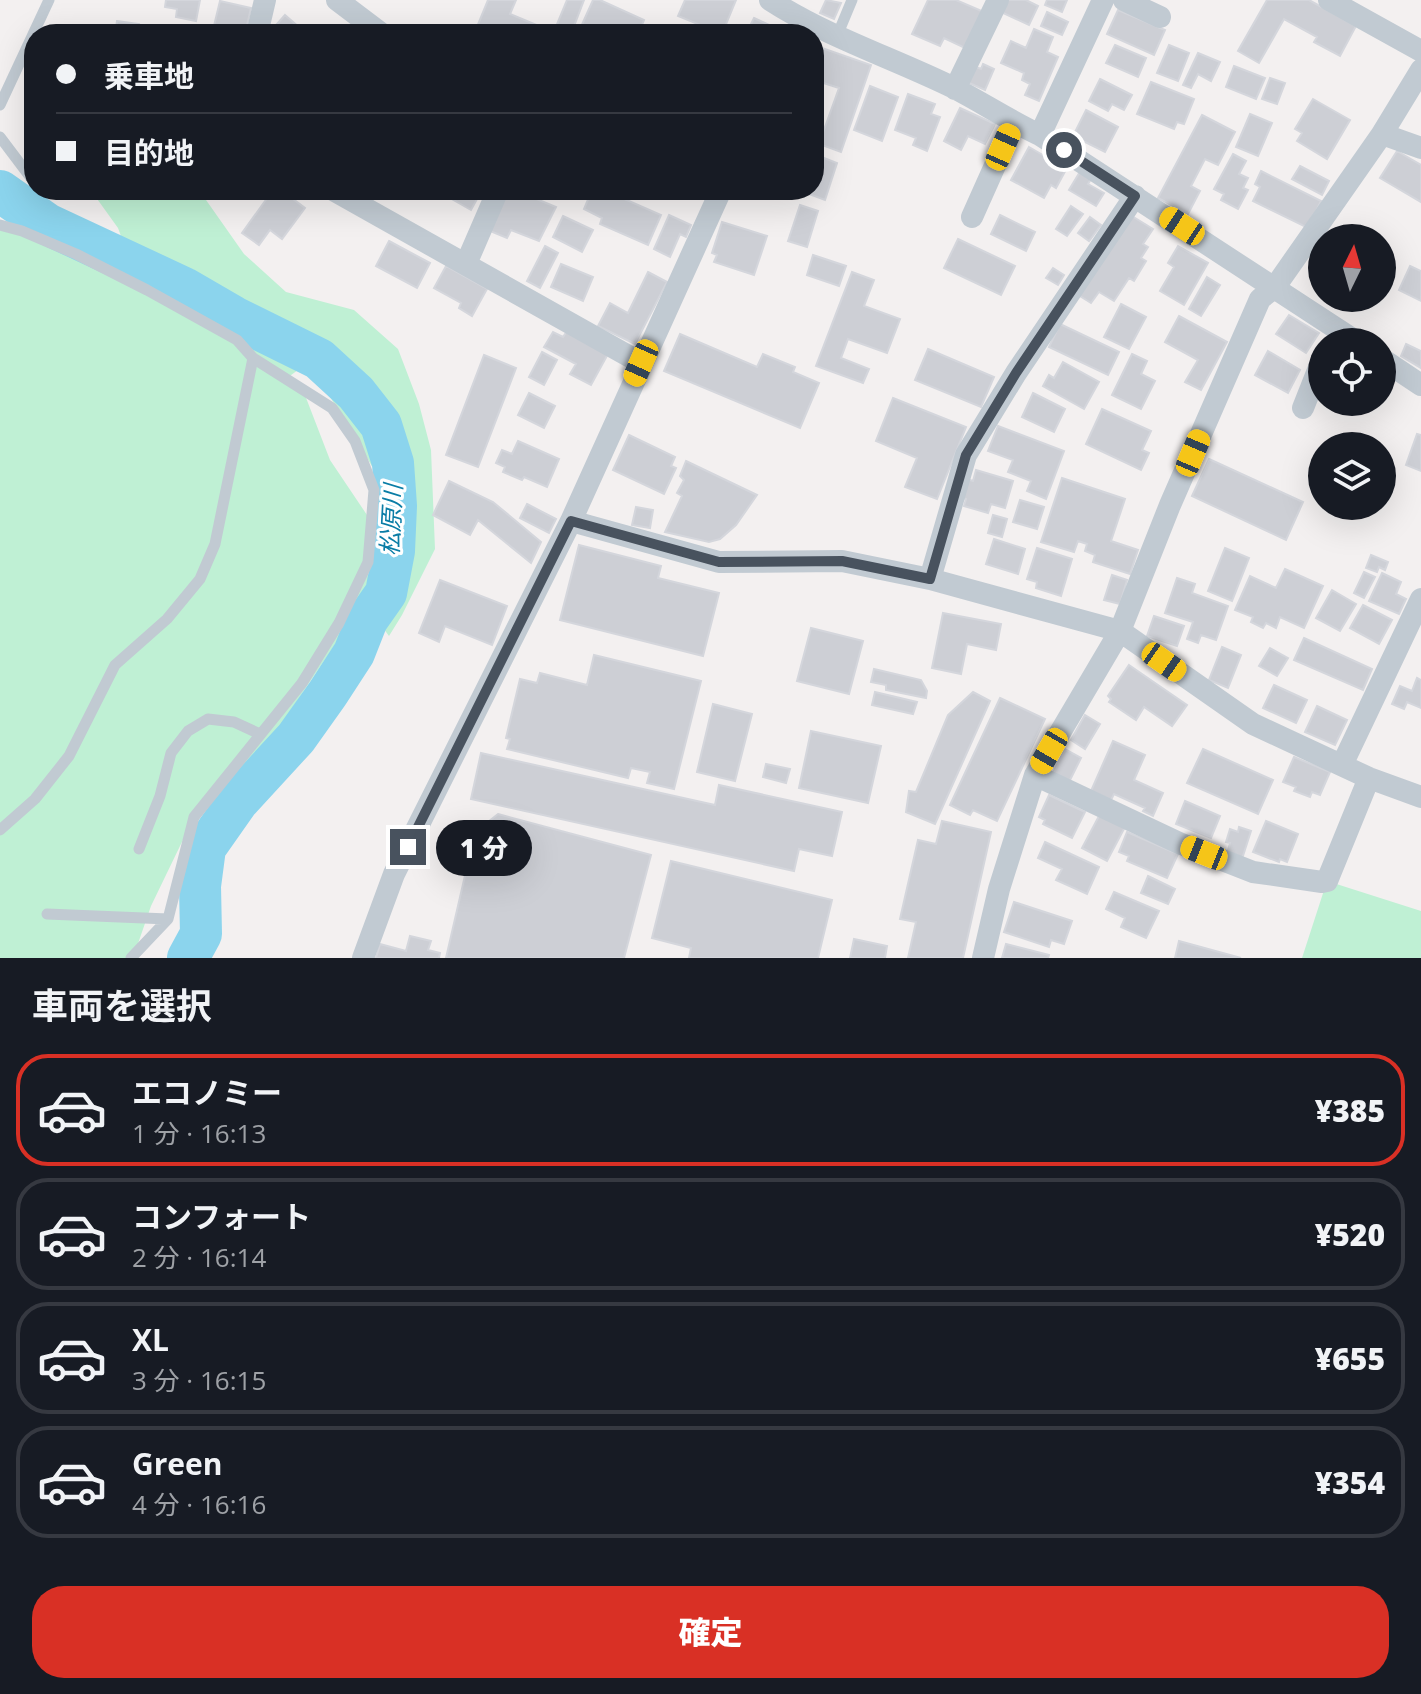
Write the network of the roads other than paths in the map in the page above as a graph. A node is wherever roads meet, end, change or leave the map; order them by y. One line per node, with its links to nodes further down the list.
1 (49, 0): 12 (lane)
2 (265, 0): 13 (street)
3 (337, 0): 14 (street)
4 (770, 0): 11 (street)
5 (852, 0): 16 (lane)
6 (998, 0): 20 (street)
7 (1103, 0): 24 (street)
8 (1124, 0): 10 (street)
9 (1329, 0): 17 (street)
10 (1160, 17)
11 (798, 18)
12 (38, 24)
13 (259, 24)
14 (369, 24)
15 (824, 30): 16 (street)
16 (837, 36): 20 (street)
17 (1421, 51)
18 (24, 54): 21 (lane)
19 (1421, 70): 23 (street)
20 (955, 89): 22 (street)
21 (0, 105)
22 (1014, 123): 24 (street); 32 (street)
23 (1382, 134): 26 (street); 35 (street)
24 (1040, 135): 28 (street)
25 (0, 137): 27 (lane)
26 (1421, 148)
27 (24, 169)
28 (1135, 196): 35 (street); 44 (street)
29 (351, 200): 34 (street)
30 (494, 200): 34 (street)
31 (716, 200): 38 (street)
32 (972, 217)
33 (0, 225): 37 (lane)
34 (466, 264): 38 (street)
35 (1275, 287): 36 (street); 46 (street)
36 (1324, 328)
37 (253, 358): 47 (lane); 52 (lane)
38 (641, 363): 43 (street)
39 (1396, 368): 40 (street)
40 (1421, 385)
41 (1308, 395): 42 (street)
42 (1303, 408)
43 (571, 521): 44 (street); 57 (street)
44 (930, 579): 46 (street)
45 (1421, 599): 48 (street)
46 (1120, 631): 48 (street); 49 (street)
47 (260, 734): 53 (lane); 55 (lane)
48 (1342, 765): 50 (street)
49 (1035, 775): 50 (street); 58 (street)
50 (1369, 778): 51 (street)
51 (1421, 797)
52 (0, 830)
53 (139, 849)
54 (47, 914): 55 (lane)
55 (168, 919): 56 (lane)
56 (131, 958)
57 (363, 958)
58 (983, 958)

